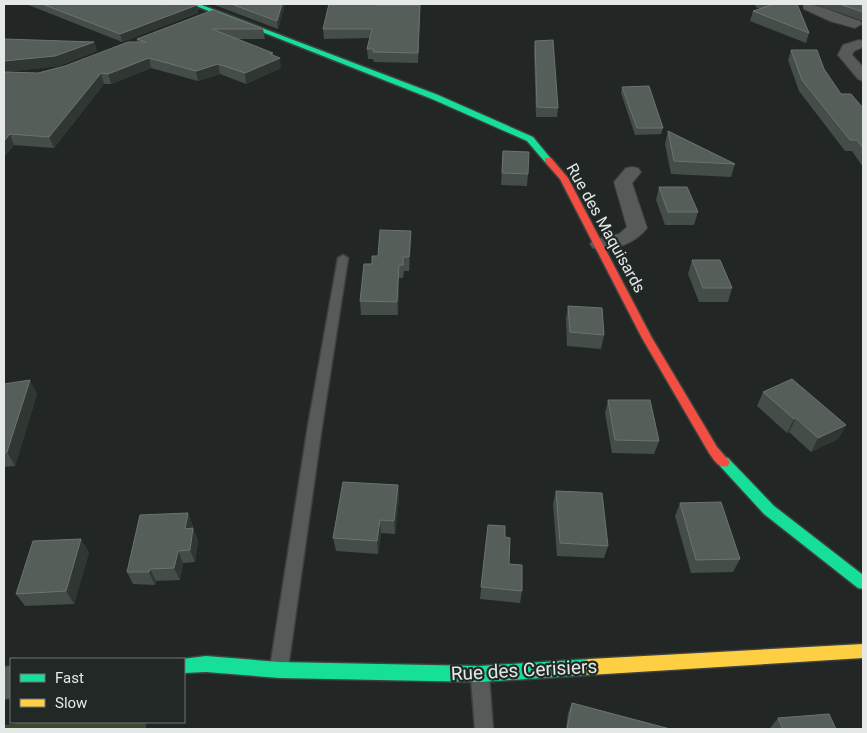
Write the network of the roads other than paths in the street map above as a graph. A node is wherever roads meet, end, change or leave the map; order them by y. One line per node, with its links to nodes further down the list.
1 (194, 4): 3 (street, Rue des Maquisards)
2 (809, 4): 5 (street)
3 (216, 12): 4 (street); 9 (street, Rue des Maquisards)
4 (199, 19)
5 (859, 23): 6 (street)
6 (861, 45): 7 (street)
7 (863, 76)
8 (632, 172): 9 (street)
9 (600, 244): 11 (street, Rue des Maquisards)
10 (343, 258): 14 (lane)
11 (863, 583)
12 (863, 651): 15 (street, Rue des Cerisiers)
13 (185, 666): 14 (street, Rue des Cerisiers)
14 (279, 670): 15 (street, Rue des Cerisiers)
15 (480, 674): 16 (lane)
16 (484, 729)

